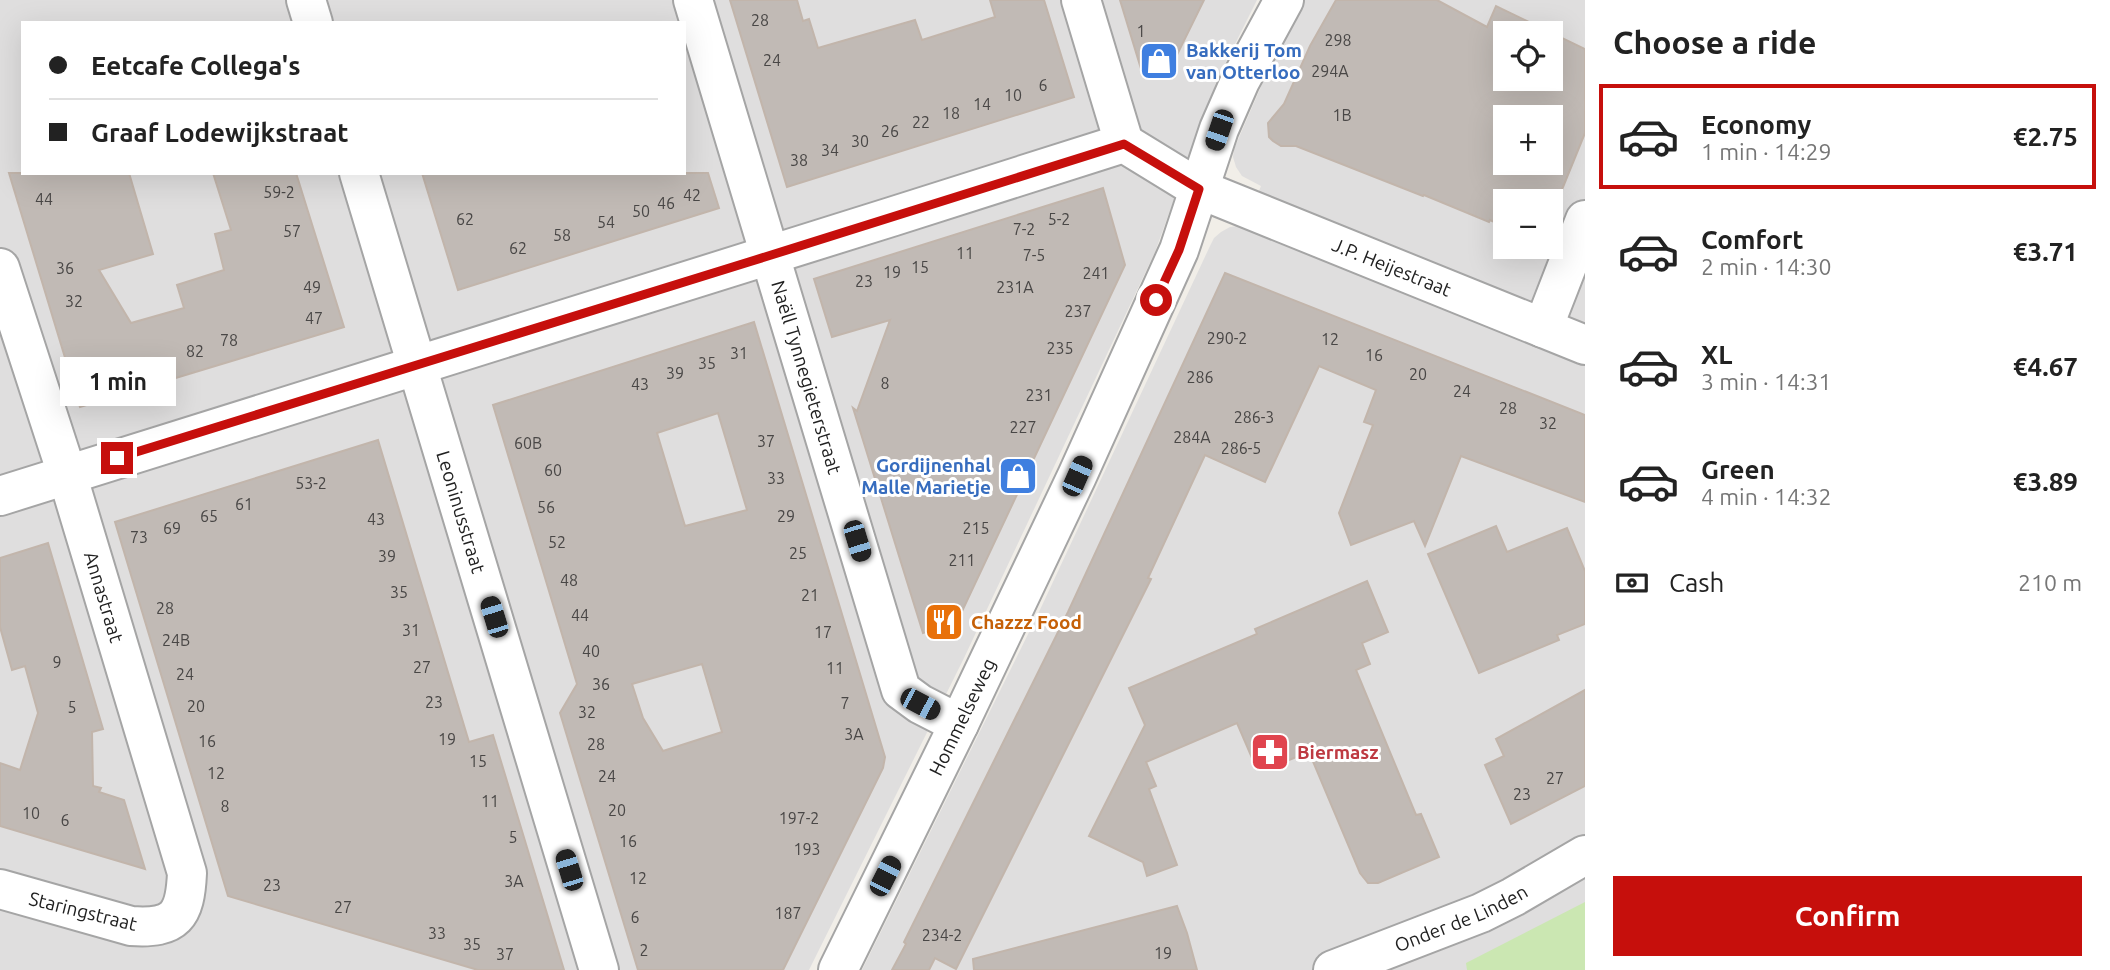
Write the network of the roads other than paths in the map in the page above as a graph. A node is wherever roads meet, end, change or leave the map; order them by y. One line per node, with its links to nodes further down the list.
1 (306, 0): 5 (street)
2 (693, 0): 10 (street, Naëll Tynnegieterstraat)
3 (1082, 0): 6 (street)
4 (1284, 0): 8 (street, Hommelseweg)
5 (312, 21)
6 (1124, 144): 8 (street, J.P. Heijestraat); 10 (street)
7 (360, 175): 14 (street, Leoninusstraat)
8 (1199, 189): 12 (street, J.P. Heijestraat); 17 (street, Hommelseweg)
9 (1585, 220): 12 (street)
10 (772, 256): 14 (street); 17 (street, Naëll Tynnegieterstraat)
11 (0, 268): 15 (street, Annastraat)
12 (1543, 328): 13 (street, J.P. Heijestraat)
13 (1585, 345)
14 (418, 363): 15 (street); 21 (street, Leoninusstraat)
15 (67, 474): 16 (street); 20 (street, Annastraat)
16 (0, 496)
17 (959, 724): 22 (street, Hommelseweg)
18 (1585, 855): 23 (street, Onder de Linden)
19 (0, 889): 20 (street, Staringstraat)
20 (165, 923)
21 (599, 970)
22 (838, 970)
23 (1333, 970)

